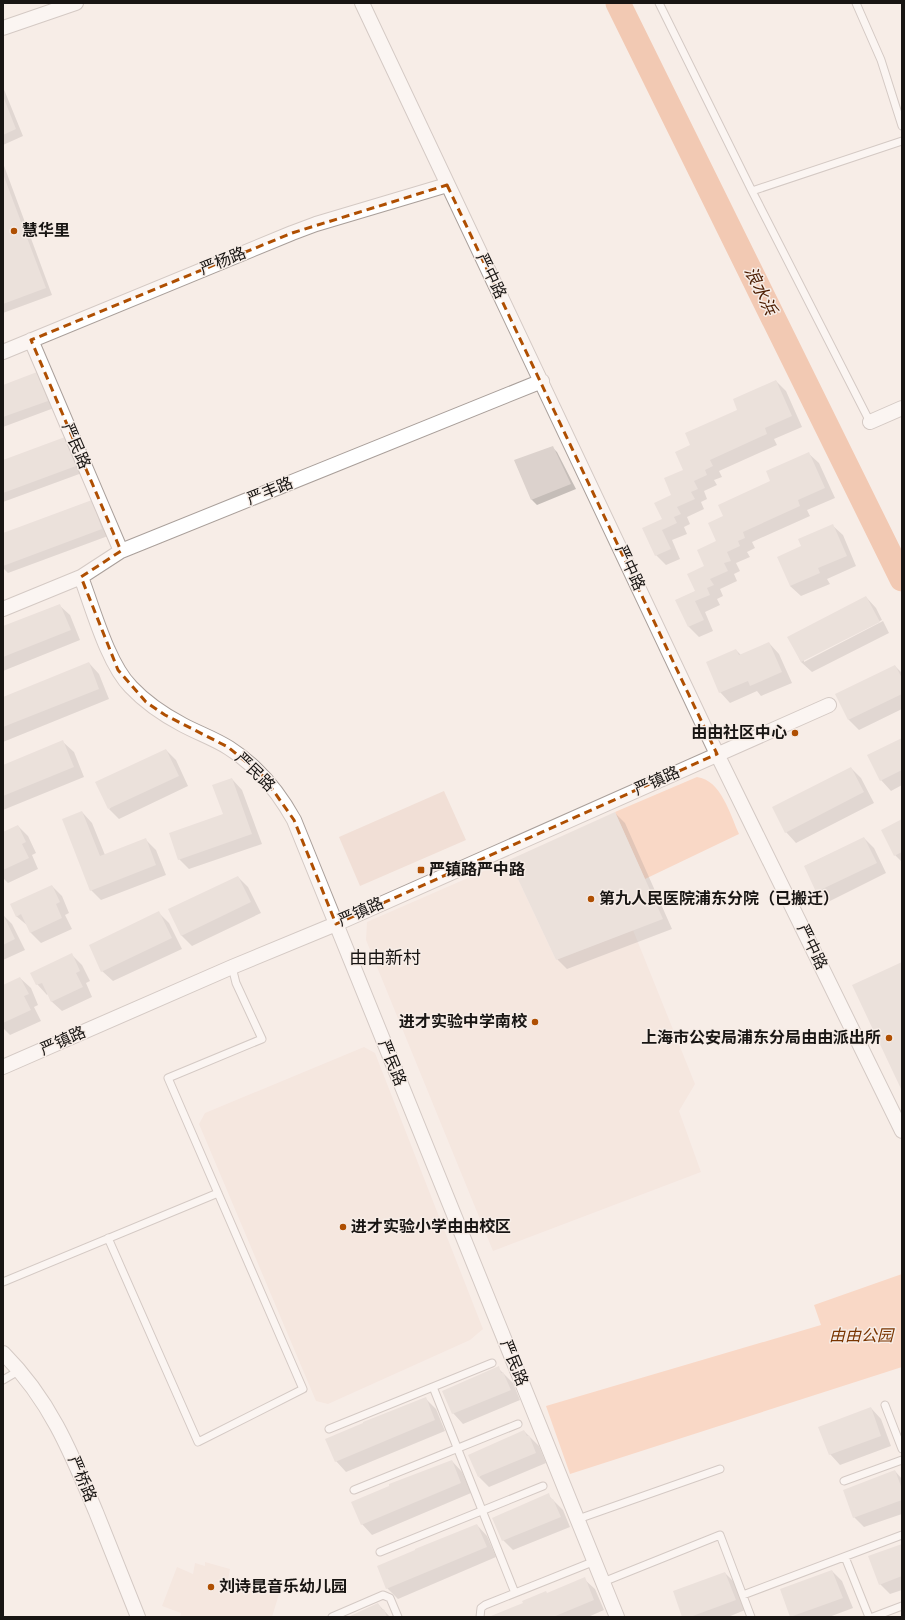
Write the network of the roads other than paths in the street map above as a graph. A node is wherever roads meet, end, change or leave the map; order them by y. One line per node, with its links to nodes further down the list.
1 (76, 3): 5 (street)
2 (362, 3): 8 (street, 严中路)
3 (659, 3): 9 (lane)
4 (856, 3): 6 (lane)
5 (3, 28)
6 (902, 126)
7 (902, 141): 9 (lane)
8 (447, 185): 10 (street, 严杨路); 12 (street, 严中路)
9 (752, 191): 14 (lane)
10 (31, 340): 11 (street, 严杨路); 15 (street, 严民路)
11 (3, 352)
12 (542, 381): 15 (street, 严丰路); 19 (street, 严中路)
13 (902, 408): 14 (street)
14 (870, 422)
15 (121, 551): 16 (street, 严丰路)
16 (81, 577): 17 (street, 严丰路); 20 (street, 严民路)
17 (3, 609)
18 (829, 705): 19 (street, 严镇路)
19 (718, 754): 20 (street, 严镇路); 23 (street, 严中路)
20 (336, 924): 21 (street, 严镇路); 43 (street, 严民路)
21 (232, 967): 22 (street, 严镇路); 24 (lane)
22 (3, 1067)
23 (902, 1131)
24 (218, 1193): 25 (lane); 25 (lane)
25 (108, 1238): 26 (lane)
26 (3, 1282)
27 (3, 1353): 29 (street, 严桥路)
28 (492, 1362): 31 (lane)
29 (20, 1370): 30 (lane); 52 (street, 严桥路)
30 (3, 1380)
31 (433, 1387): 34 (lane); 35 (lane)
32 (886, 1405): 36 (lane)
33 (518, 1424): 35 (lane)
34 (329, 1429)
35 (457, 1448): 41 (lane); 42 (lane)
36 (902, 1450)
37 (902, 1460): 39 (lane)
38 (720, 1468): 43 (lane)
39 (844, 1481)
40 (543, 1486): 42 (lane)
41 (354, 1490)
42 (482, 1511): 45 (lane); 49 (lane)
43 (578, 1519): 47 (street, 严民路)
44 (902, 1535): 46 (lane)
45 (380, 1552)
46 (845, 1557): 50 (lane); 58 (lane)
47 (595, 1561): 48 (street, 严民路); 49 (lane)
48 (603, 1582): 50 (lane); 56 (street, 严民路)
49 (515, 1593): 55 (lane)
50 (744, 1595): 57 (lane)
51 (902, 1606): 59 (lane)
52 (138, 1617)
53 (332, 1617): 54 (lane)
54 (398, 1617)
55 (480, 1617)
56 (617, 1617)
57 (751, 1617)
58 (869, 1617)
59 (872, 1617)

